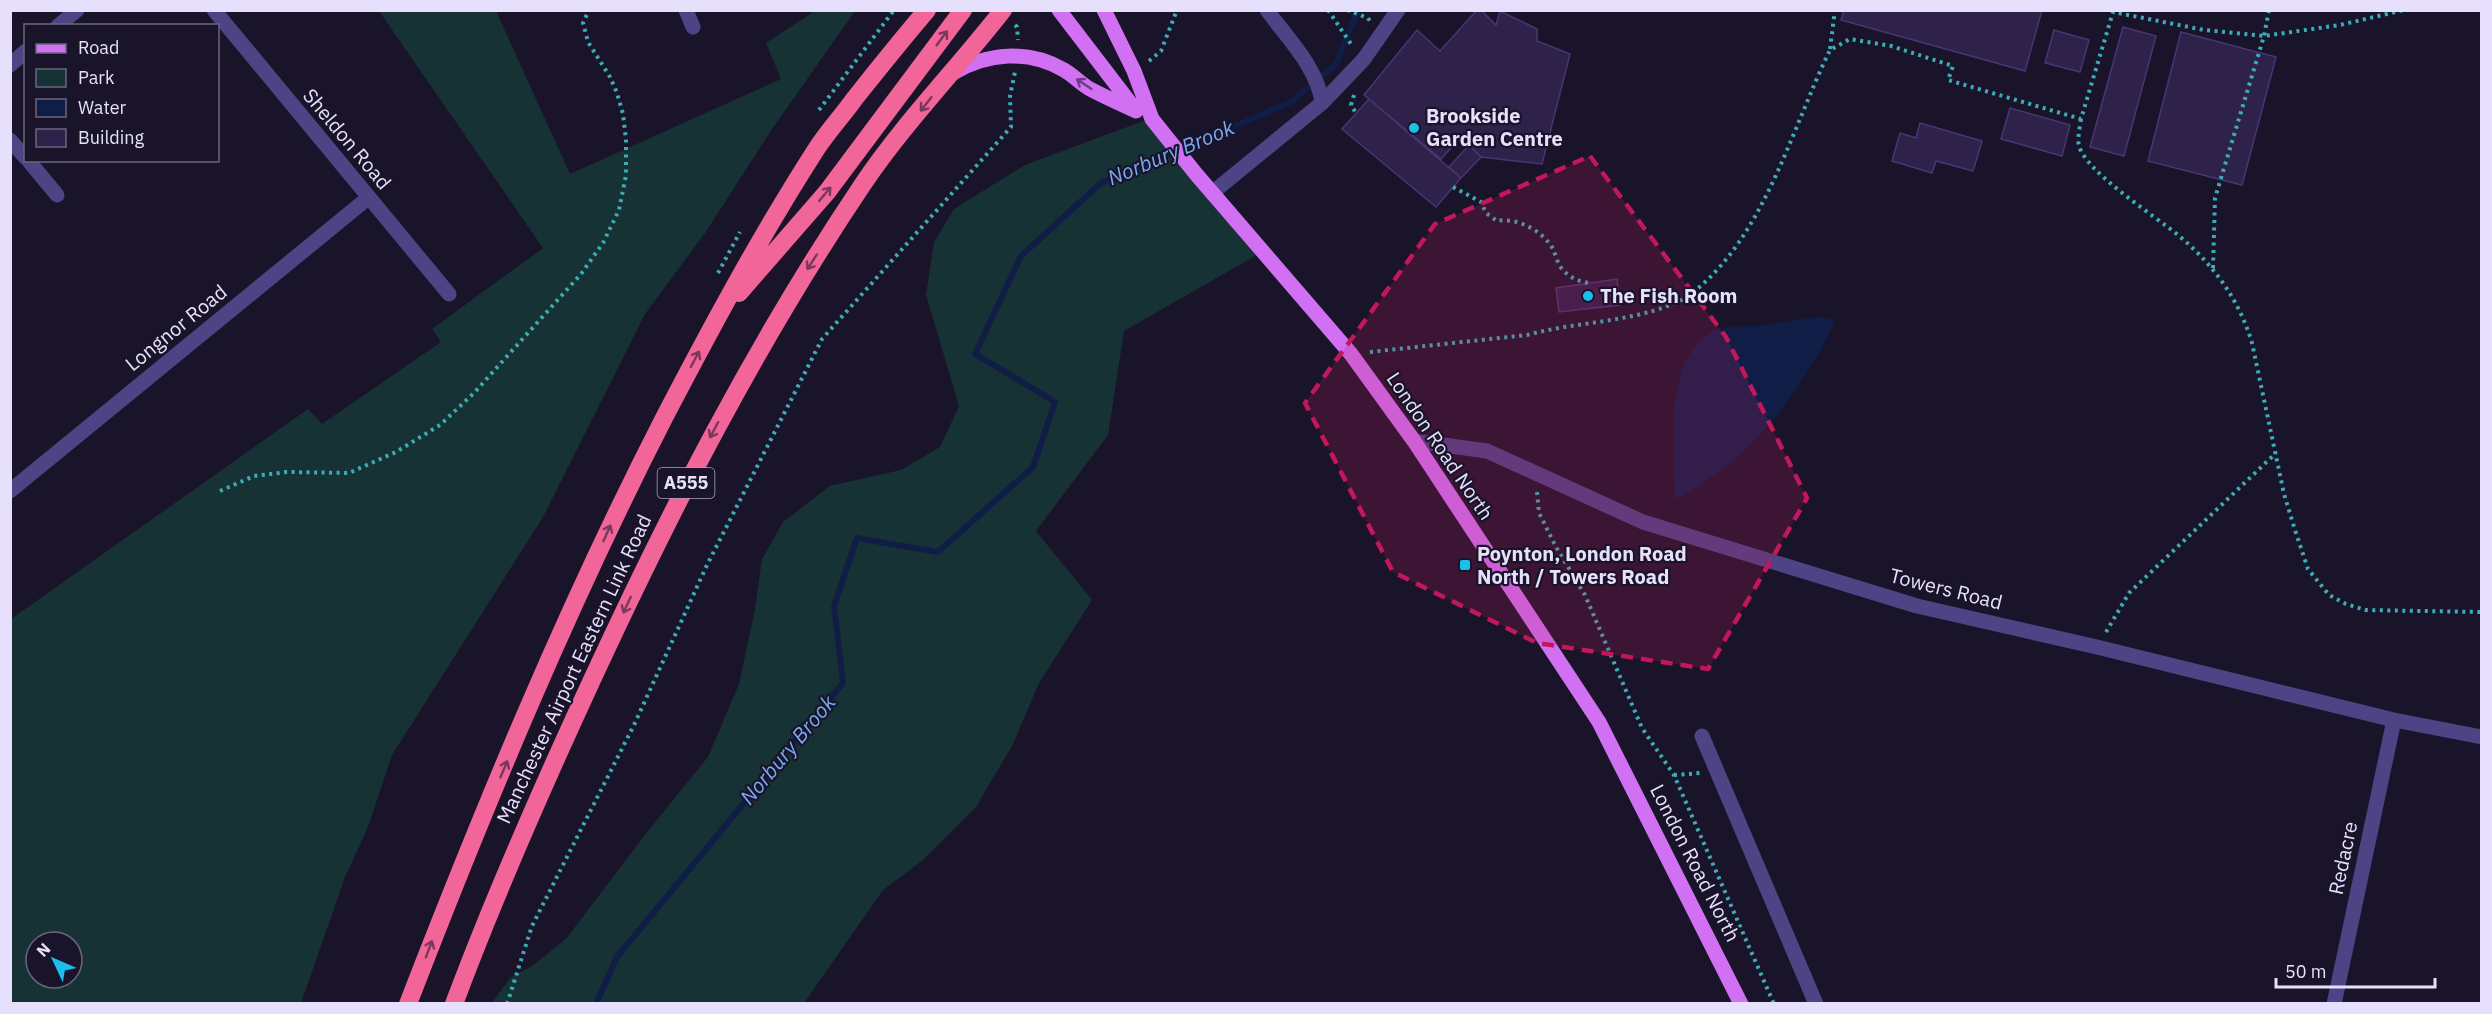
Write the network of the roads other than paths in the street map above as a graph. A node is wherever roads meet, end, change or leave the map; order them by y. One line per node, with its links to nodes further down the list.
1 (77, 10): 12 (street)
2 (214, 10): 24 (street, Sheldon Road)
3 (686, 10): 13 (street)
4 (914, 10): 14 (highway)
5 (927, 10): 14 (highway, A555)
6 (963, 10): 26 (highway, one-way to 6)
7 (1003, 10): 15 (highway, Manchester Airport Eastern Link Road / A555)
8 (1059, 10): 17 (main road)
9 (1267, 10): 16 (street)
10 (1398, 10): 16 (street)
11 (1108, 15): 18 (main road)
12 (60, 24)
13 (693, 27)
14 (903, 37): 26 (highway, Manchester Airport Eastern Link Road / A555)
15 (948, 76): 17 (main road, one-way to 15); 33 (highway, Manchester Airport Eastern Link Road / A555, one-way to 33)
16 (1322, 103): 22 (street)
17 (1136, 111): 18 (main road)
18 (1152, 119): 22 (main road, London Road North)
19 (10, 140): 20 (street)
20 (24, 156)
21 (30, 162): 23 (street)
22 (1212, 193): 27 (main road, London Road North)
23 (57, 195)
24 (368, 198): 25 (street, Sheldon Road); 28 (street, Longnor Road)
25 (449, 294)
26 (718, 317): 32 (highway, Manchester Airport Eastern Link Road / A555, one-way to 26)
27 (1414, 441): 29 (street, Towers Road); 34 (main road, London Road North)
28 (10, 491)
29 (2394, 720): 31 (street, Towers Road); 36 (street, Redacre)
30 (1702, 736): 35 (street)
31 (2481, 737)
32 (408, 1004)
33 (454, 1004)
34 (1741, 1004)
35 (1816, 1004)
36 (2334, 1004)

